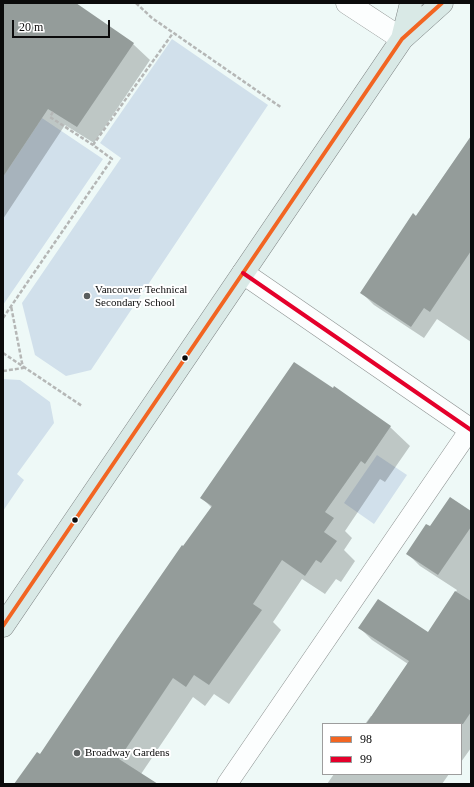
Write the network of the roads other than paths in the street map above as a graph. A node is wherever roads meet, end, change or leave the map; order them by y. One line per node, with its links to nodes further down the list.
1 (347, 3): 4 (street)
2 (411, 3): 4 (main road)
3 (442, 3): 4 (main road)
4 (402, 39): 5 (main road)
5 (243, 273): 6 (street); 7 (main road)
6 (471, 429): 8 (lane)
7 (3, 626)
8 (227, 784)

